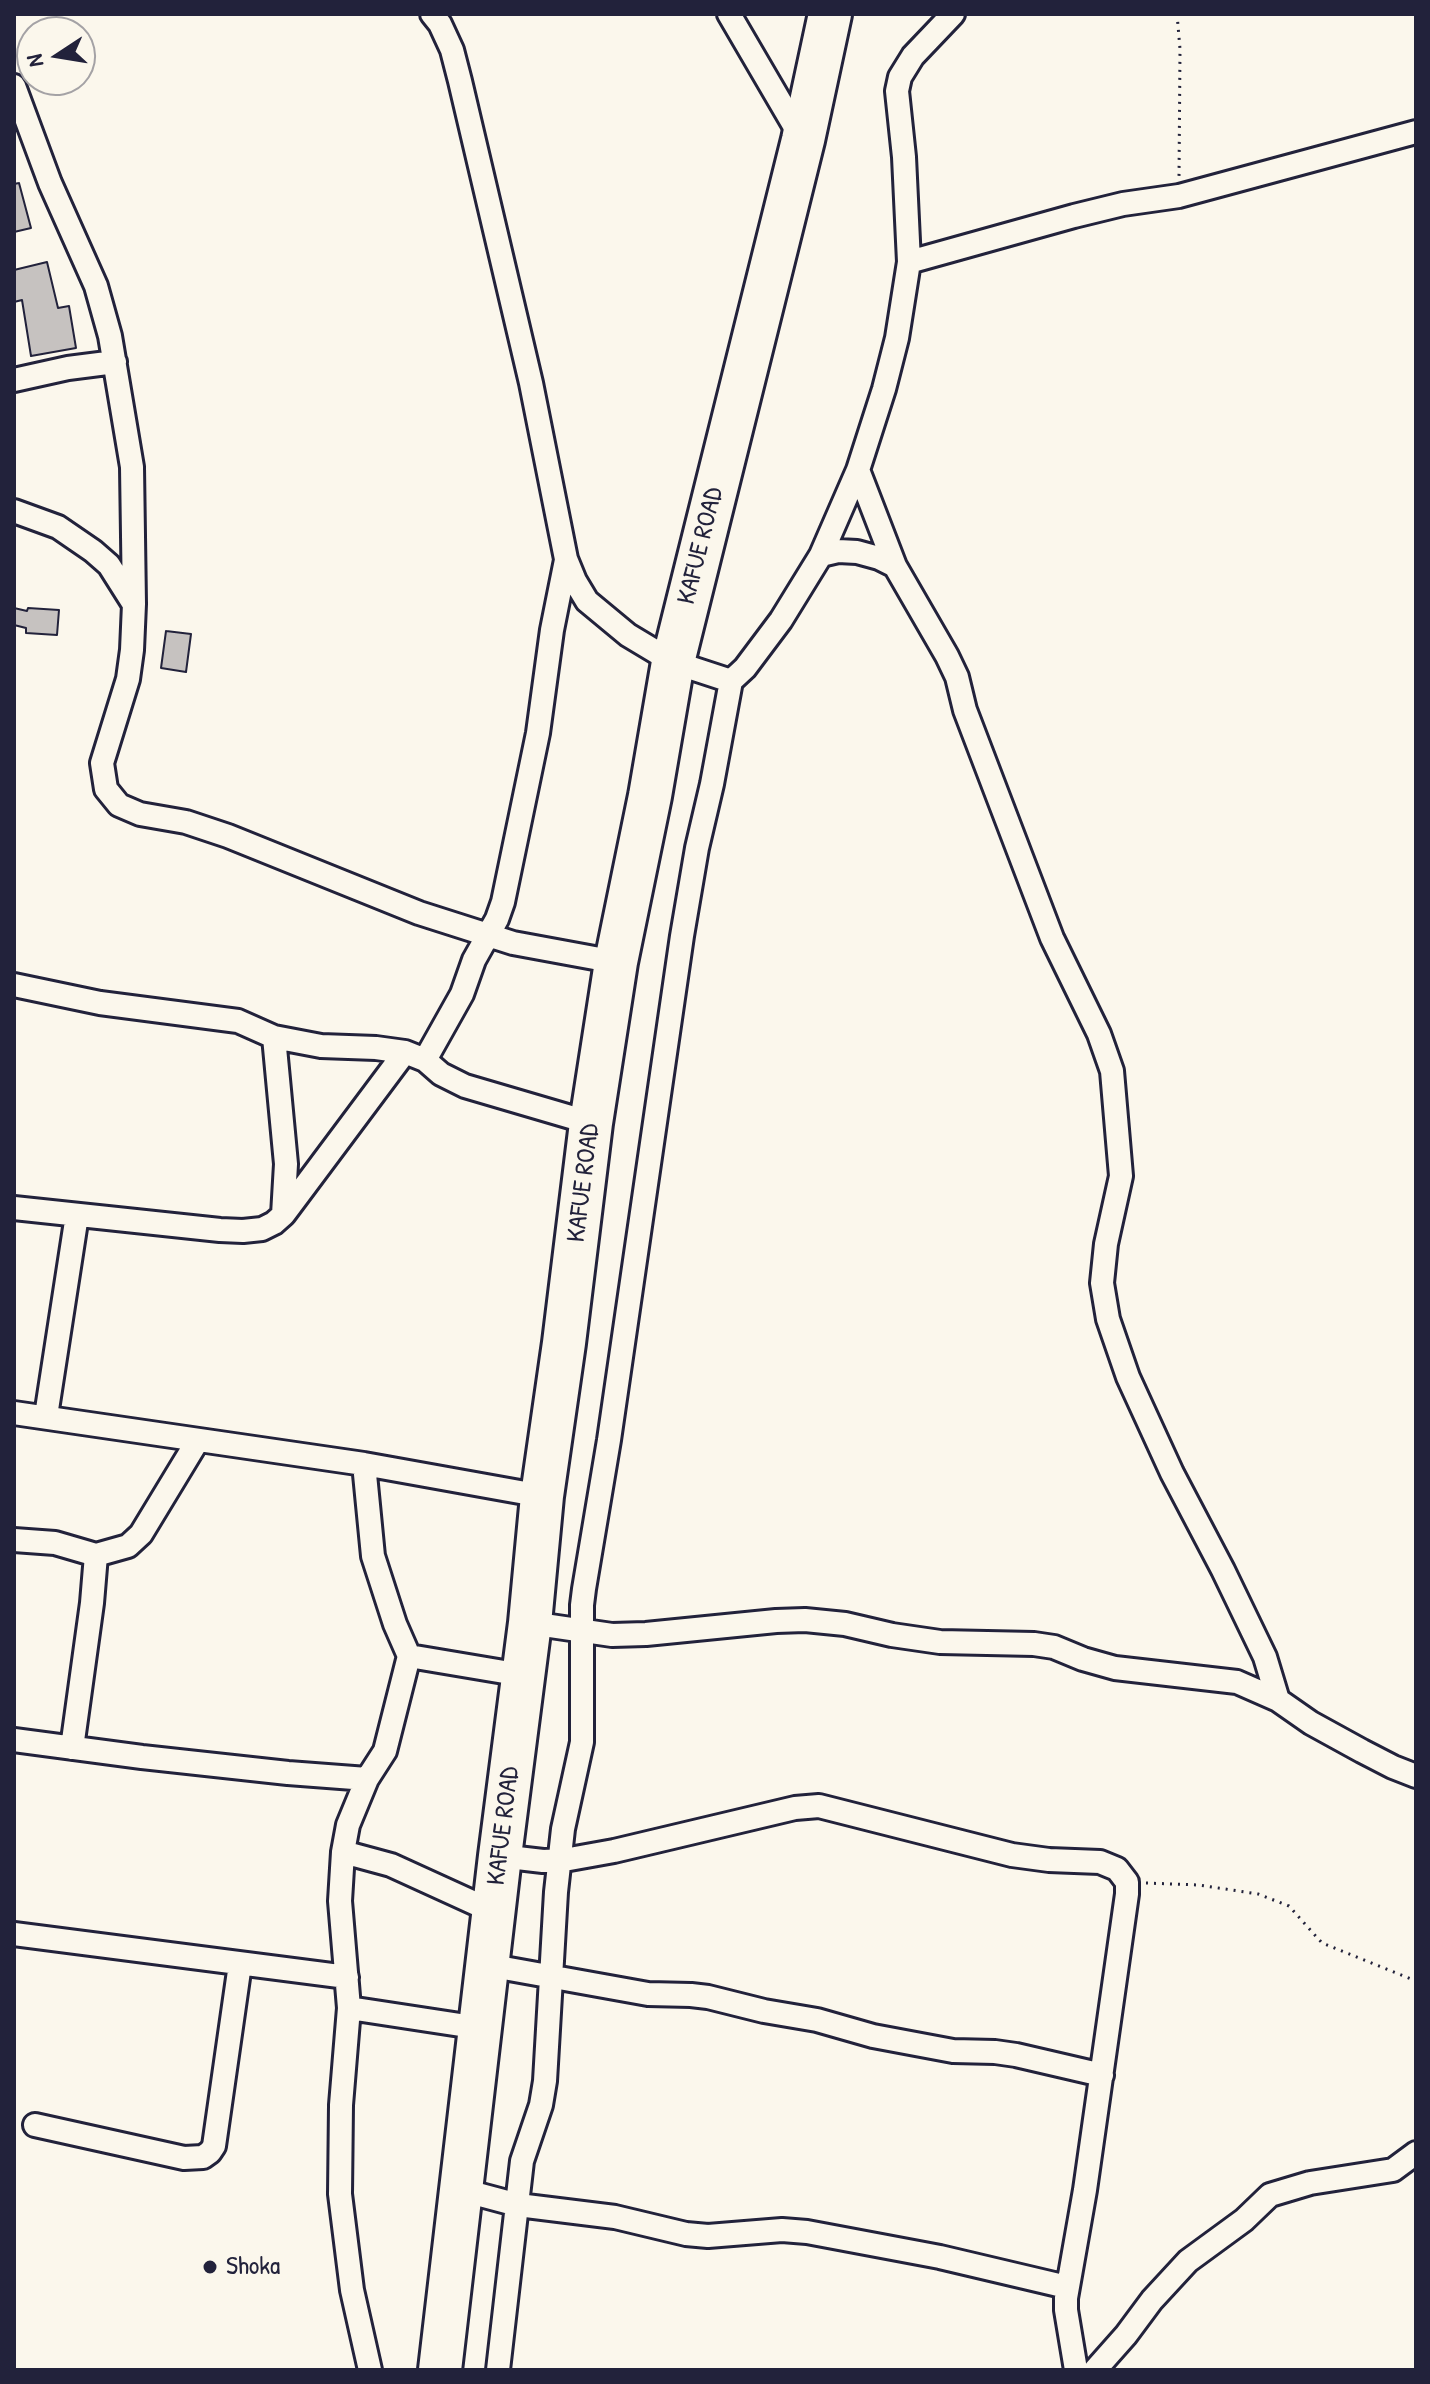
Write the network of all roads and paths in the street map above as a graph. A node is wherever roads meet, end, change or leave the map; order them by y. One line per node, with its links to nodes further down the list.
1 (432, 14): 16 (street)
2 (729, 14): 8 (street)
3 (830, 14): 8 (highway, KAFUE ROAD)
4 (953, 14): 10 (street)
5 (1177, 14): 9 (path)
6 (14, 86): 11 (street)
7 (1416, 132): 9 (street)
8 (803, 140): 19 (highway, KAFUE ROAD)
9 (1179, 196): 10 (street)
10 (909, 262): 13 (street)
11 (115, 362): 12 (street); 18 (street)
12 (14, 380)
13 (858, 470): 15 (street); 17 (street)
14 (14, 511): 18 (street)
15 (821, 555): 17 (street); 20 (street)
16 (566, 559): 19 (street); 21 (street)
17 (895, 566): 41 (street)
18 (134, 604): 21 (street)
19 (673, 662): 20 (street); 22 (highway, KAFUE ROAD)
20 (731, 681): 38 (street)
21 (488, 935): 22 (street); 25 (street)
22 (616, 962): 26 (highway, KAFUE ROAD)
23 (14, 985): 24 (street)
24 (274, 1037): 25 (street); 29 (street)
25 (415, 1056): 26 (street); 29 (street)
26 (591, 1123): 34 (highway, KAFUE ROAD)
27 (14, 1208): 28 (street)
28 (77, 1215): 29 (street); 31 (street)
29 (283, 1215)
30 (14, 1413): 31 (street)
31 (46, 1416): 32 (street)
32 (198, 1440): 33 (street); 36 (street)
33 (364, 1464): 34 (street); 39 (street)
34 (542, 1496): 37 (highway, KAFUE ROAD)
35 (14, 1540): 36 (street)
36 (96, 1555): 43 (street)
37 (530, 1623): 38 (street); 40 (highway, KAFUE ROAD)
38 (583, 1631): 41 (street); 48 (street)
39 (409, 1656): 40 (street); 45 (street)
40 (522, 1675): 47 (highway, KAFUE ROAD)
41 (1278, 1700): 44 (street)
42 (14, 1740): 43 (street)
43 (72, 1748): 45 (street)
44 (1416, 1776)
45 (367, 1779): 46 (street)
46 (343, 1852): 50 (street); 55 (street)
47 (500, 1856): 48 (street); 50 (highway, KAFUE ROAD)
48 (560, 1861): 49 (street); 54 (street)
49 (1127, 1882): 56 (path); 59 (street)
50 (494, 1912): 53 (highway, KAFUE ROAD)
51 (14, 1934): 52 (street)
52 (240, 1964): 55 (street); 60 (street)
53 (487, 1965): 54 (street); 58 (highway, KAFUE ROAD)
54 (550, 1976): 59 (street); 63 (street)
55 (347, 1977): 57 (street)
56 (1416, 1981)
57 (349, 2008): 58 (street); 65 (street)
58 (480, 2028): 62 (highway, KAFUE ROAD)
59 (1102, 2075): 64 (street)
60 (35, 2125)
61 (1416, 2153): 69 (street)
62 (462, 2190): 63 (street); 66 (highway, KAFUE ROAD)
63 (518, 2205): 64 (street); 67 (street)
64 (1067, 2287): 68 (street)
65 (370, 2370)
66 (440, 2370)
67 (498, 2370)
68 (1076, 2370)
69 (1095, 2370)

